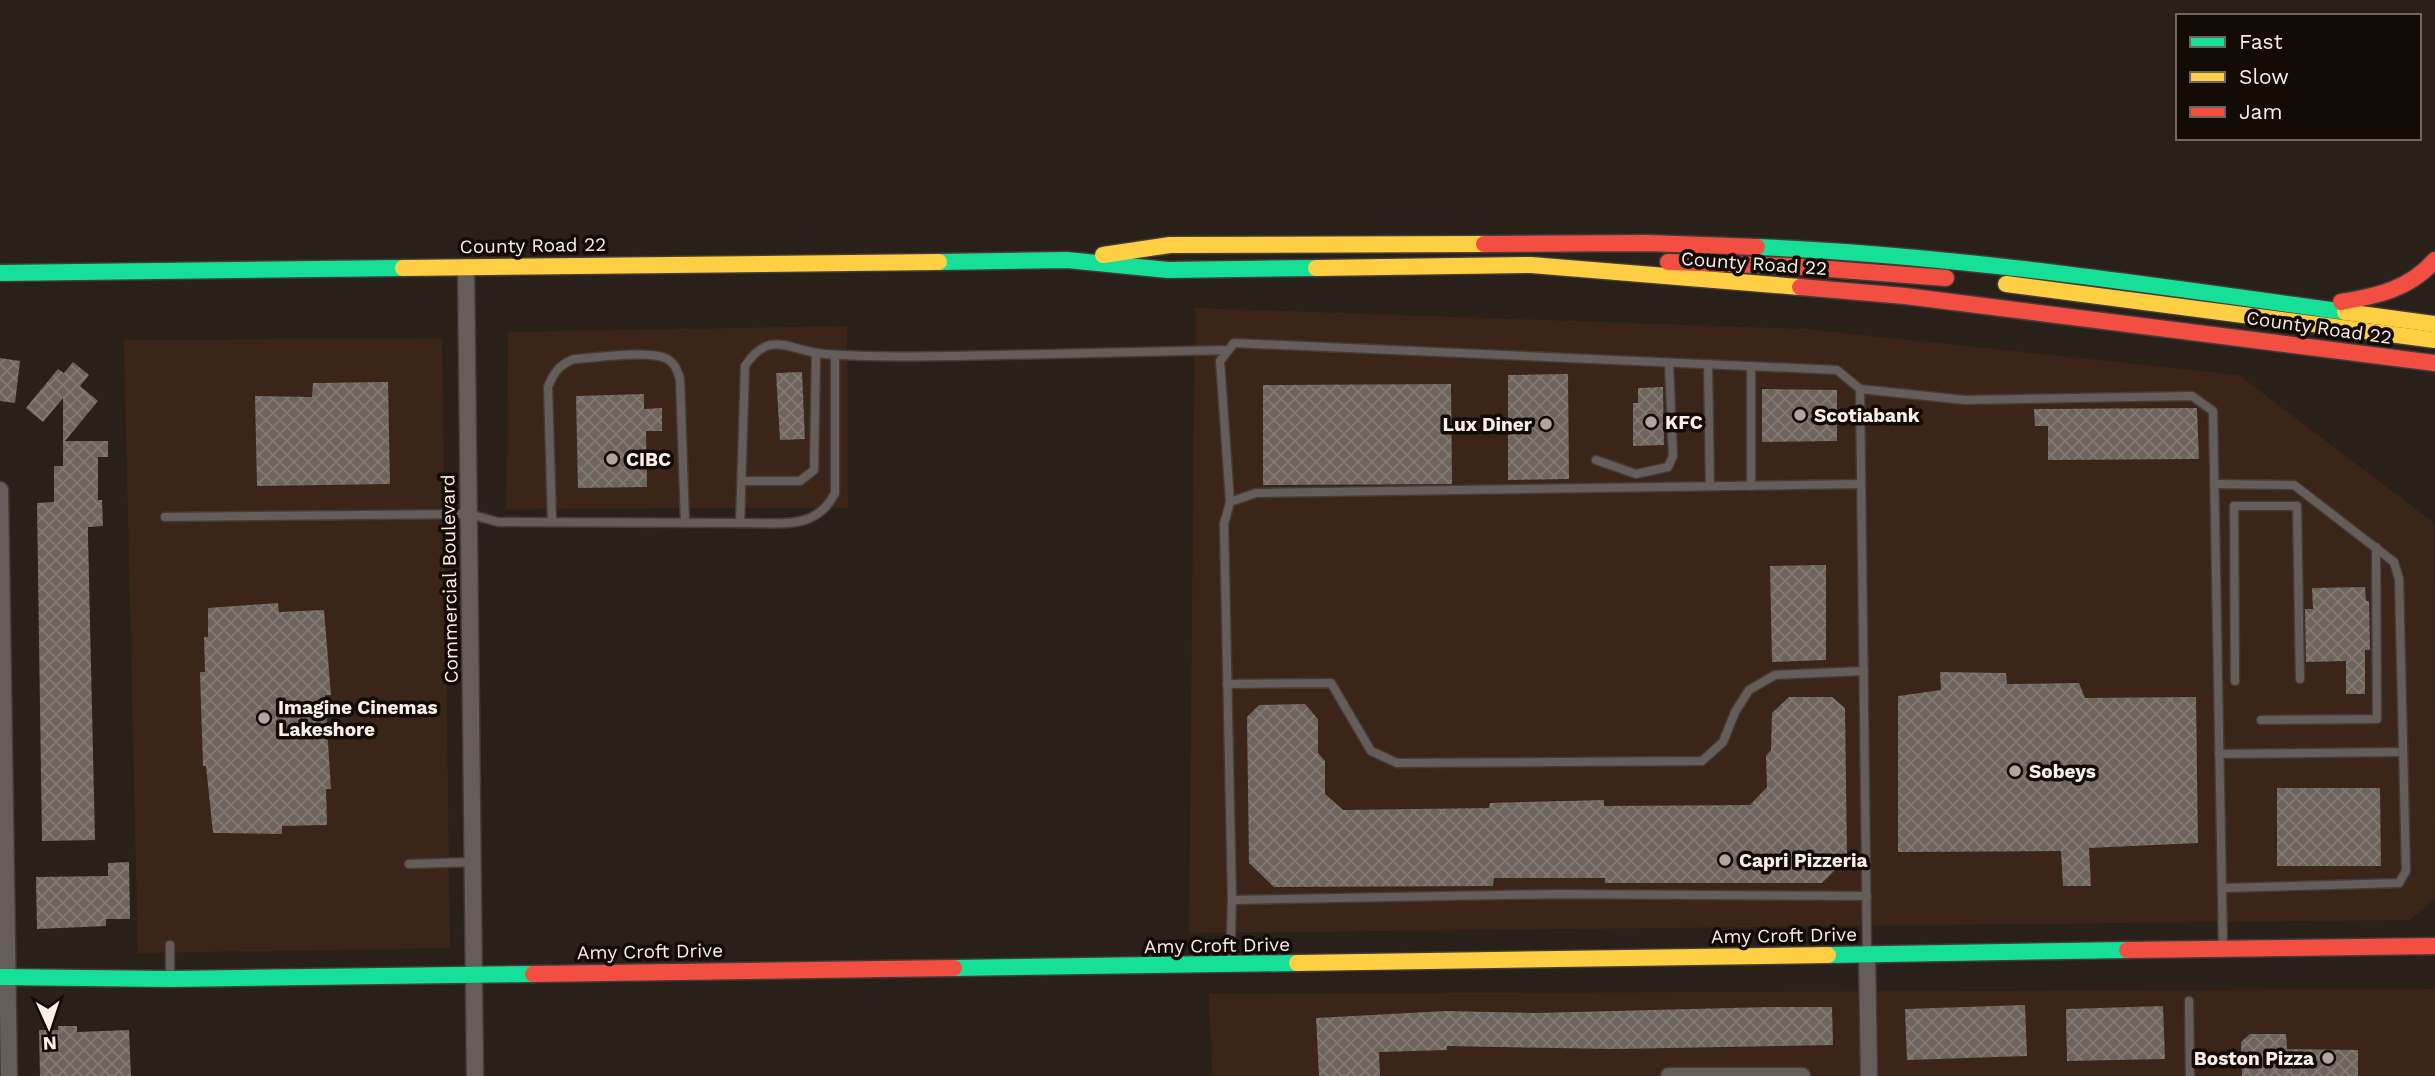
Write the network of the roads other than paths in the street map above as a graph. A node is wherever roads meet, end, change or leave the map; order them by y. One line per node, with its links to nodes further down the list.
1 (1067, 260): 3 (main road, County Road 22); 4 (main road, County Road 22); 8 (main road, County Road 22)
2 (2435, 260): 8 (main road)
3 (1531, 265): 6 (main road); 15 (main road, County Road 22)
4 (466, 267): 5 (main road, County Road 22); 27 (street, Commercial Boulevard)
5 (0, 273)
6 (1962, 280)
7 (1987, 282): 10 (main road)
8 (2312, 306): 9 (main road, County Road 22)
9 (2435, 324)
10 (2435, 340)
11 (1228, 350): 13 (lane); 14 (lane); 26 (lane)
12 (816, 353): 13 (lane); 20 (lane); 20 (lane)
13 (835, 355): 31 (lane)
14 (1669, 363): 16 (lane); 19 (lane)
15 (2435, 363)
16 (1708, 364): 17 (lane); 23 (lane)
17 (1751, 366): 18 (lane); 24 (lane)
18 (1860, 389): 21 (lane); 22 (lane)
19 (1595, 460)
20 (743, 481): 31 (lane)
21 (1861, 484): 24 (lane); 33 (lane)
22 (2215, 484): 32 (lane); 39 (lane)
23 (1710, 486): 24 (lane); 26 (lane)
24 (1751, 486)
25 (0, 490): 51 (street)
26 (1230, 502): 36 (lane)
27 (469, 514): 28 (lane); 29 (lane); 40 (street, Commercial Boulevard)
28 (165, 517)
29 (552, 522): 30 (lane); 30 (lane)
30 (685, 522): 31 (lane)
31 (740, 523)
32 (2376, 547): 37 (lane); 38 (lane)
33 (1864, 671): 36 (lane); 43 (lane)
34 (2300, 679): 35 (lane)
35 (2235, 681)
36 (1227, 684): 44 (lane)
37 (2261, 720)
38 (2403, 752): 39 (lane); 42 (lane)
39 (2220, 754): 42 (lane)
40 (473, 862): 41 (lane); 50 (street, Commercial Boulevard)
41 (409, 864)
42 (2222, 888): 47 (lane)
43 (1867, 897): 44 (lane); 48 (lane)
44 (1232, 900): 49 (lane)
45 (170, 945): 52 (lane)
46 (2435, 946): 47 (main road, Amy Croft Drive)
47 (2223, 948): 48 (main road, Amy Croft Drive)
48 (1867, 955): 49 (main road, Amy Croft Drive); 58 (street)
49 (1230, 966): 50 (main road, Amy Croft Drive)
50 (474, 974): 52 (main road, Amy Croft Drive); 55 (street, Commercial Boulevard)
51 (4, 978): 52 (main road, Amy Croft Drive); 54 (street)
52 (170, 979)
53 (2189, 1001): 59 (lane)
54 (9, 1076)
55 (475, 1076)
56 (1669, 1076): 57 (street)
57 (1802, 1076)
58 (1869, 1076)
59 (2190, 1076)

